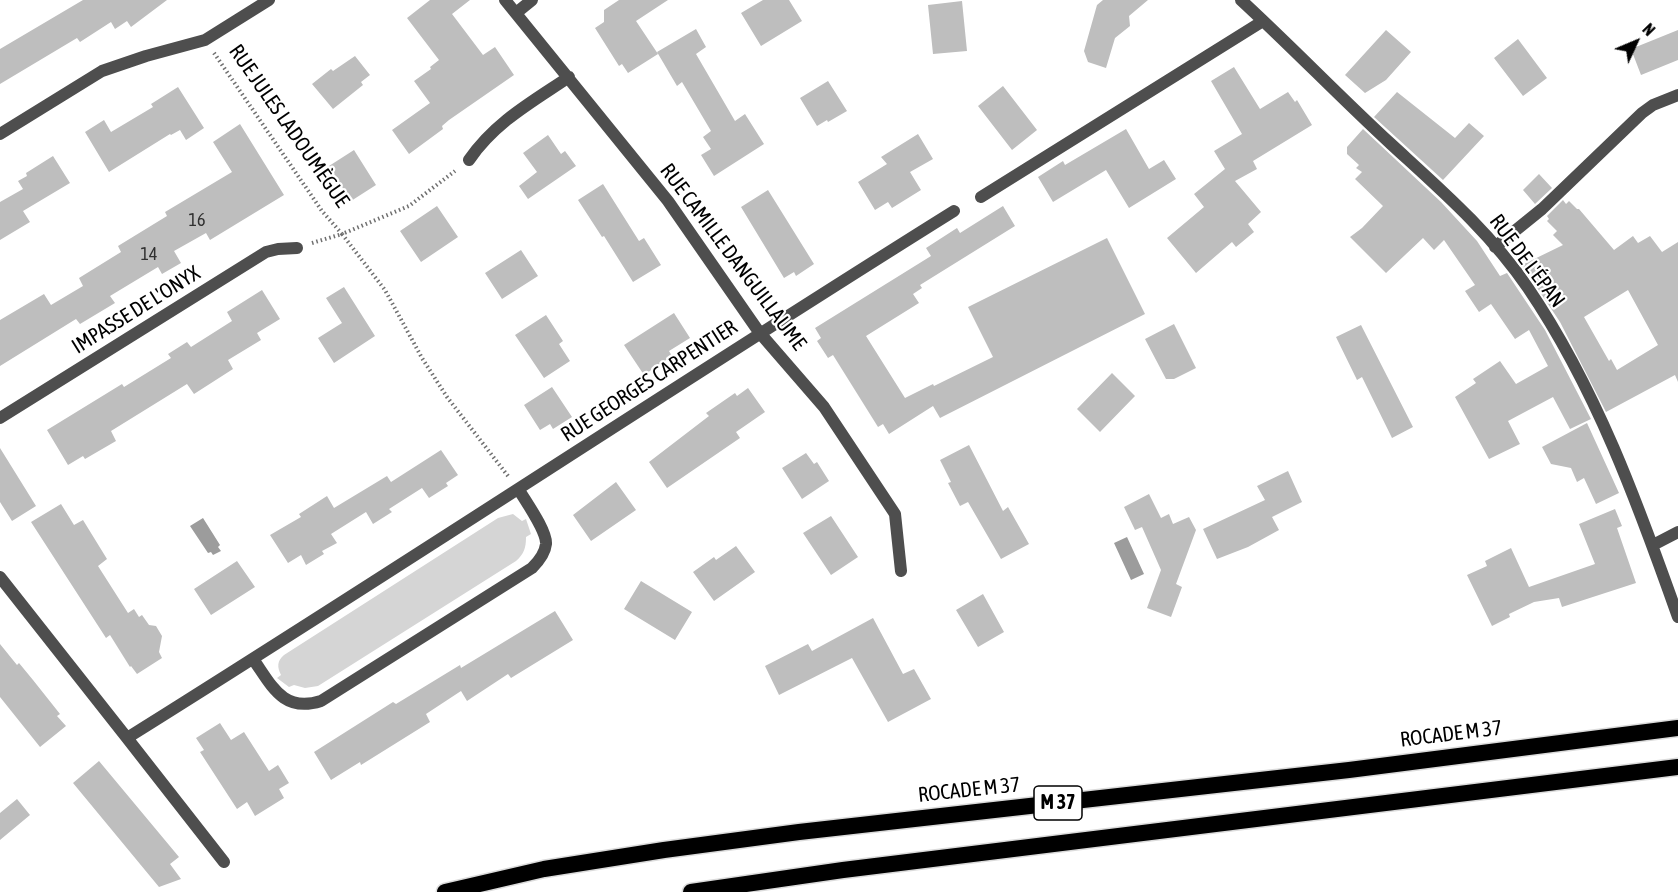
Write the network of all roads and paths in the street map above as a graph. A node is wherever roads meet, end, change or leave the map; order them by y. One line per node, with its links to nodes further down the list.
1 (269, 0): 7 (street)
2 (505, 0): 5 (street, RUE CAMILLE DANGUILLAUME)
3 (532, 0): 5 (street)
4 (1241, 0): 6 (street, RUE DE L'ÉPAN)
5 (516, 14): 8 (street, RUE CAMILLE DANGUILLAUME)
6 (1263, 21): 12 (street); 15 (street, RUE DE L'ÉPAN)
7 (205, 40): 10 (street); 14 (path, RUE JULES LADOUMÈGUE)
8 (569, 77): 11 (street); 17 (street, RUE CAMILLE DANGUILLAUME)
9 (1678, 95): 15 (street)
10 (0, 134)
11 (469, 160): 14 (path, RUE JULES LADOUMÈGUE)
12 (981, 197)
13 (954, 211): 17 (street, RUE GEORGES CARPENTIER)
14 (342, 234): 16 (path, RUE JULES LADOUMÈGUE); 19 (path)
15 (1495, 246): 21 (street, RUE DE L'ÉPAN)
16 (297, 248): 18 (street, IMPASSE DE L'ONYX)
17 (759, 332): 19 (street, RUE GEORGES CARPENTIER); 22 (street, RUE CAMILLE DANGUILLAUME)
18 (0, 418)
19 (519, 490): 25 (street, RUE GEORGES CARPENTIER); 25 (street)
20 (1678, 532): 21 (street)
21 (1653, 545): 24 (street, RUE DE L'ÉPAN)
22 (901, 571)
23 (0, 577): 27 (street)
24 (1678, 617)
25 (254, 659): 27 (street, RUE GEORGES CARPENTIER)
26 (1678, 728): 30 (highway, ROCADE M 37 / M 37)
27 (127, 738): 29 (street)
28 (1678, 767): 31 (highway, M 37)
29 (224, 862)
30 (445, 892)
31 (691, 892)

